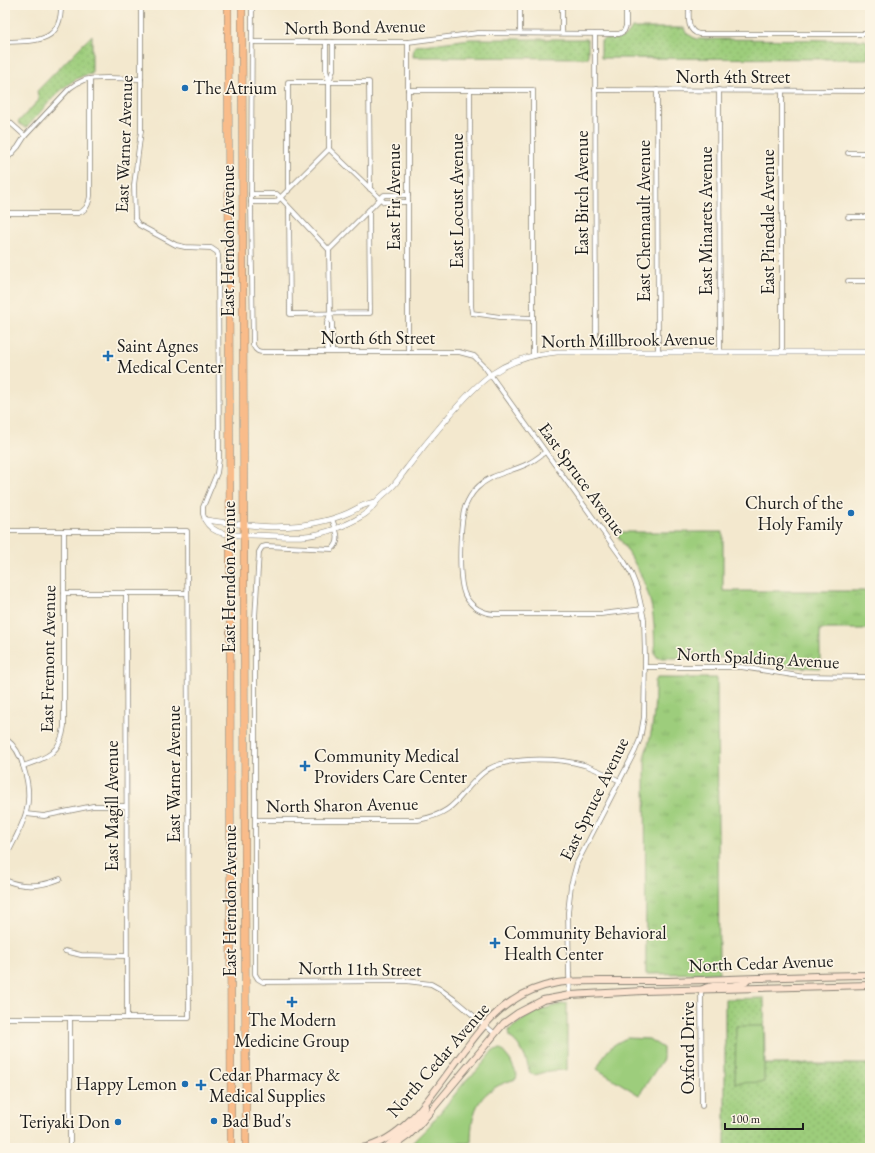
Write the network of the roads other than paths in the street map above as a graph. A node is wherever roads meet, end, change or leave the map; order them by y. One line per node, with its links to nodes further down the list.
1 (62, 5): 14 (street)
2 (141, 5): 20 (street, East Warner Avenue)
3 (228, 5): 67 (main road, East Herndon Avenue)
4 (242, 5): 68 (main road, East Herndon Avenue)
5 (252, 5): 15 (street)
6 (520, 5): 10 (street)
7 (562, 5): 11 (street)
8 (626, 5): 12 (street, North Bond Avenue)
9 (689, 5): 13 (street)
10 (520, 33): 11 (street, North Bond Avenue); 18 (street, North Bond Avenue)
11 (562, 33): 12 (street, North Bond Avenue)
12 (595, 34): 24 (street, East Birch Avenue)
13 (870, 34)
14 (5, 42)
15 (252, 42): 16 (street, North Bond Avenue); 37 (street)
16 (326, 42): 17 (street, North Bond Avenue); 21 (street)
17 (333, 42): 18 (street, North Bond Avenue); 21 (street)
18 (408, 42): 22 (street, East Fir Avenue)
19 (90, 79): 20 (street); 30 (street); 45 (street)
20 (141, 79): 66 (street, East Warner Avenue)
21 (329, 82): 31 (street); 35 (street); 36 (street)
22 (408, 90): 23 (street); 38 (street, East Fir Avenue)
23 (470, 90): 52 (street, East Locust Avenue); 52 (street)
24 (595, 90): 25 (street, North 4th Street); 56 (street, East Birch Avenue)
25 (657, 90): 26 (street, North 4th Street); 57 (street, East Chennault Avenue)
26 (719, 90): 27 (street, North 4th Street); 58 (street, East Minarets Avenue)
27 (782, 91): 28 (street, North 4th Street); 59 (street, East Pinedale Avenue)
28 (870, 91)
29 (5, 118): 30 (street)
30 (24, 136): 34 (street)
31 (329, 149): 35 (street); 36 (street)
32 (848, 153): 33 (street)
33 (870, 153)
34 (5, 161)
35 (370, 189): 40 (street)
36 (288, 191): 39 (street)
37 (251, 194): 39 (street); 41 (street)
38 (408, 195): 40 (street); 42 (street, East Fir Avenue)
39 (281, 198): 41 (street); 43 (street)
40 (380, 198): 42 (street); 44 (street)
41 (251, 202): 54 (street, North 6th Street)
42 (408, 202): 55 (street, East Fir Avenue)
43 (289, 208): 48 (street); 51 (street)
44 (369, 210): 48 (street); 51 (street)
45 (5, 213)
46 (848, 217): 47 (street)
47 (870, 217)
48 (329, 250): 51 (street)
49 (848, 281): 50 (street)
50 (870, 281)
51 (330, 314): 53 (street); 54 (street)
52 (533, 318): 61 (street)
53 (332, 351): 54 (street, North 6th Street); 55 (street, North 6th Street)
54 (327, 352)
55 (408, 352): 62 (street, North 6th Street)
56 (596, 352): 57 (street, North Millbrook Avenue); 61 (street, North Millbrook Avenue)
57 (658, 352): 58 (street, North Millbrook Avenue)
58 (720, 352): 59 (street, North Millbrook Avenue)
59 (782, 352): 60 (street, North Millbrook Avenue)
60 (870, 352)
61 (533, 356): 62 (street, North Millbrook Avenue)
62 (490, 375): 63 (street, East Spruce Avenue); 64 (street, North Millbrook Avenue)
63 (545, 452): 77 (street, East Spruce Avenue); 77 (street)
64 (376, 502): 65 (street, North Millbrook Avenue); 69 (street, North Millbrook Avenue)
65 (332, 519): 68 (street, North Millbrook Avenue); 69 (street)
66 (205, 520): 67 (street, North Millbrook Avenue); 72 (street, North Millbrook Avenue)
67 (230, 523): 68 (street, North Millbrook Avenue); 72 (main road, East Herndon Avenue)
68 (244, 525): 73 (main road, East Herndon Avenue)
69 (335, 528): 73 (street, North Millbrook Avenue); 85 (street)
70 (5, 531): 71 (street)
71 (64, 531): 74 (street, East Warner Avenue); 75 (street, East Fremont Avenue)
72 (230, 534): 73 (street, North Millbrook Avenue); 106 (main road, East Herndon Avenue)
73 (244, 535): 107 (main road, East Herndon Avenue)
74 (187, 593): 76 (street); 99 (street, East Warner Avenue)
75 (64, 594): 76 (street); 81 (street, East Fremont Avenue)
76 (126, 594): 83 (street, East Magill Avenue)
77 (643, 609): 78 (street, East Spruce Avenue)
78 (645, 667): 79 (street, North Spalding Avenue); 82 (street, East Spruce Avenue)
79 (870, 677)
80 (5, 738): 81 (street)
81 (23, 766): 84 (street)
82 (620, 781): 85 (street, North Sharon Avenue); 93 (street, East Spruce Avenue)
83 (126, 806): 84 (street); 90 (street, East Magill Avenue)
84 (26, 814): 86 (street)
85 (256, 820): 100 (street, North 11th Street)
86 (5, 859)
87 (60, 879): 88 (street)
88 (5, 880)
89 (65, 951): 90 (street)
90 (126, 956): 99 (street, East Magill Avenue)
91 (870, 975): 92 (main road, North Cedar Avenue)
92 (746, 979): 93 (main road, North Cedar Avenue); 95 (main road)
93 (570, 982): 96 (street, East Spruce Avenue); 100 (main road, North Cedar Avenue)
94 (870, 985): 95 (main road, North Cedar Avenue)
95 (701, 990): 96 (main road, North Cedar Avenue); 103 (street, Oxford Drive)
96 (570, 995): 101 (main road, North Cedar Avenue)
97 (5, 1018): 98 (street)
98 (70, 1018): 99 (street); 105 (street)
99 (127, 1018)
100 (484, 1025): 101 (street, North 11th Street); 102 (main road, North Cedar Avenue)
101 (494, 1033): 110 (main road, North Cedar Avenue)
102 (430, 1097): 104 (main road, North Cedar Avenue); 109 (main road)
103 (702, 1106)
104 (378, 1146): 108 (main road, North Cedar Avenue)
105 (70, 1148)
106 (231, 1148)
107 (246, 1148)
108 (362, 1148)
109 (385, 1148)
110 (391, 1148)

